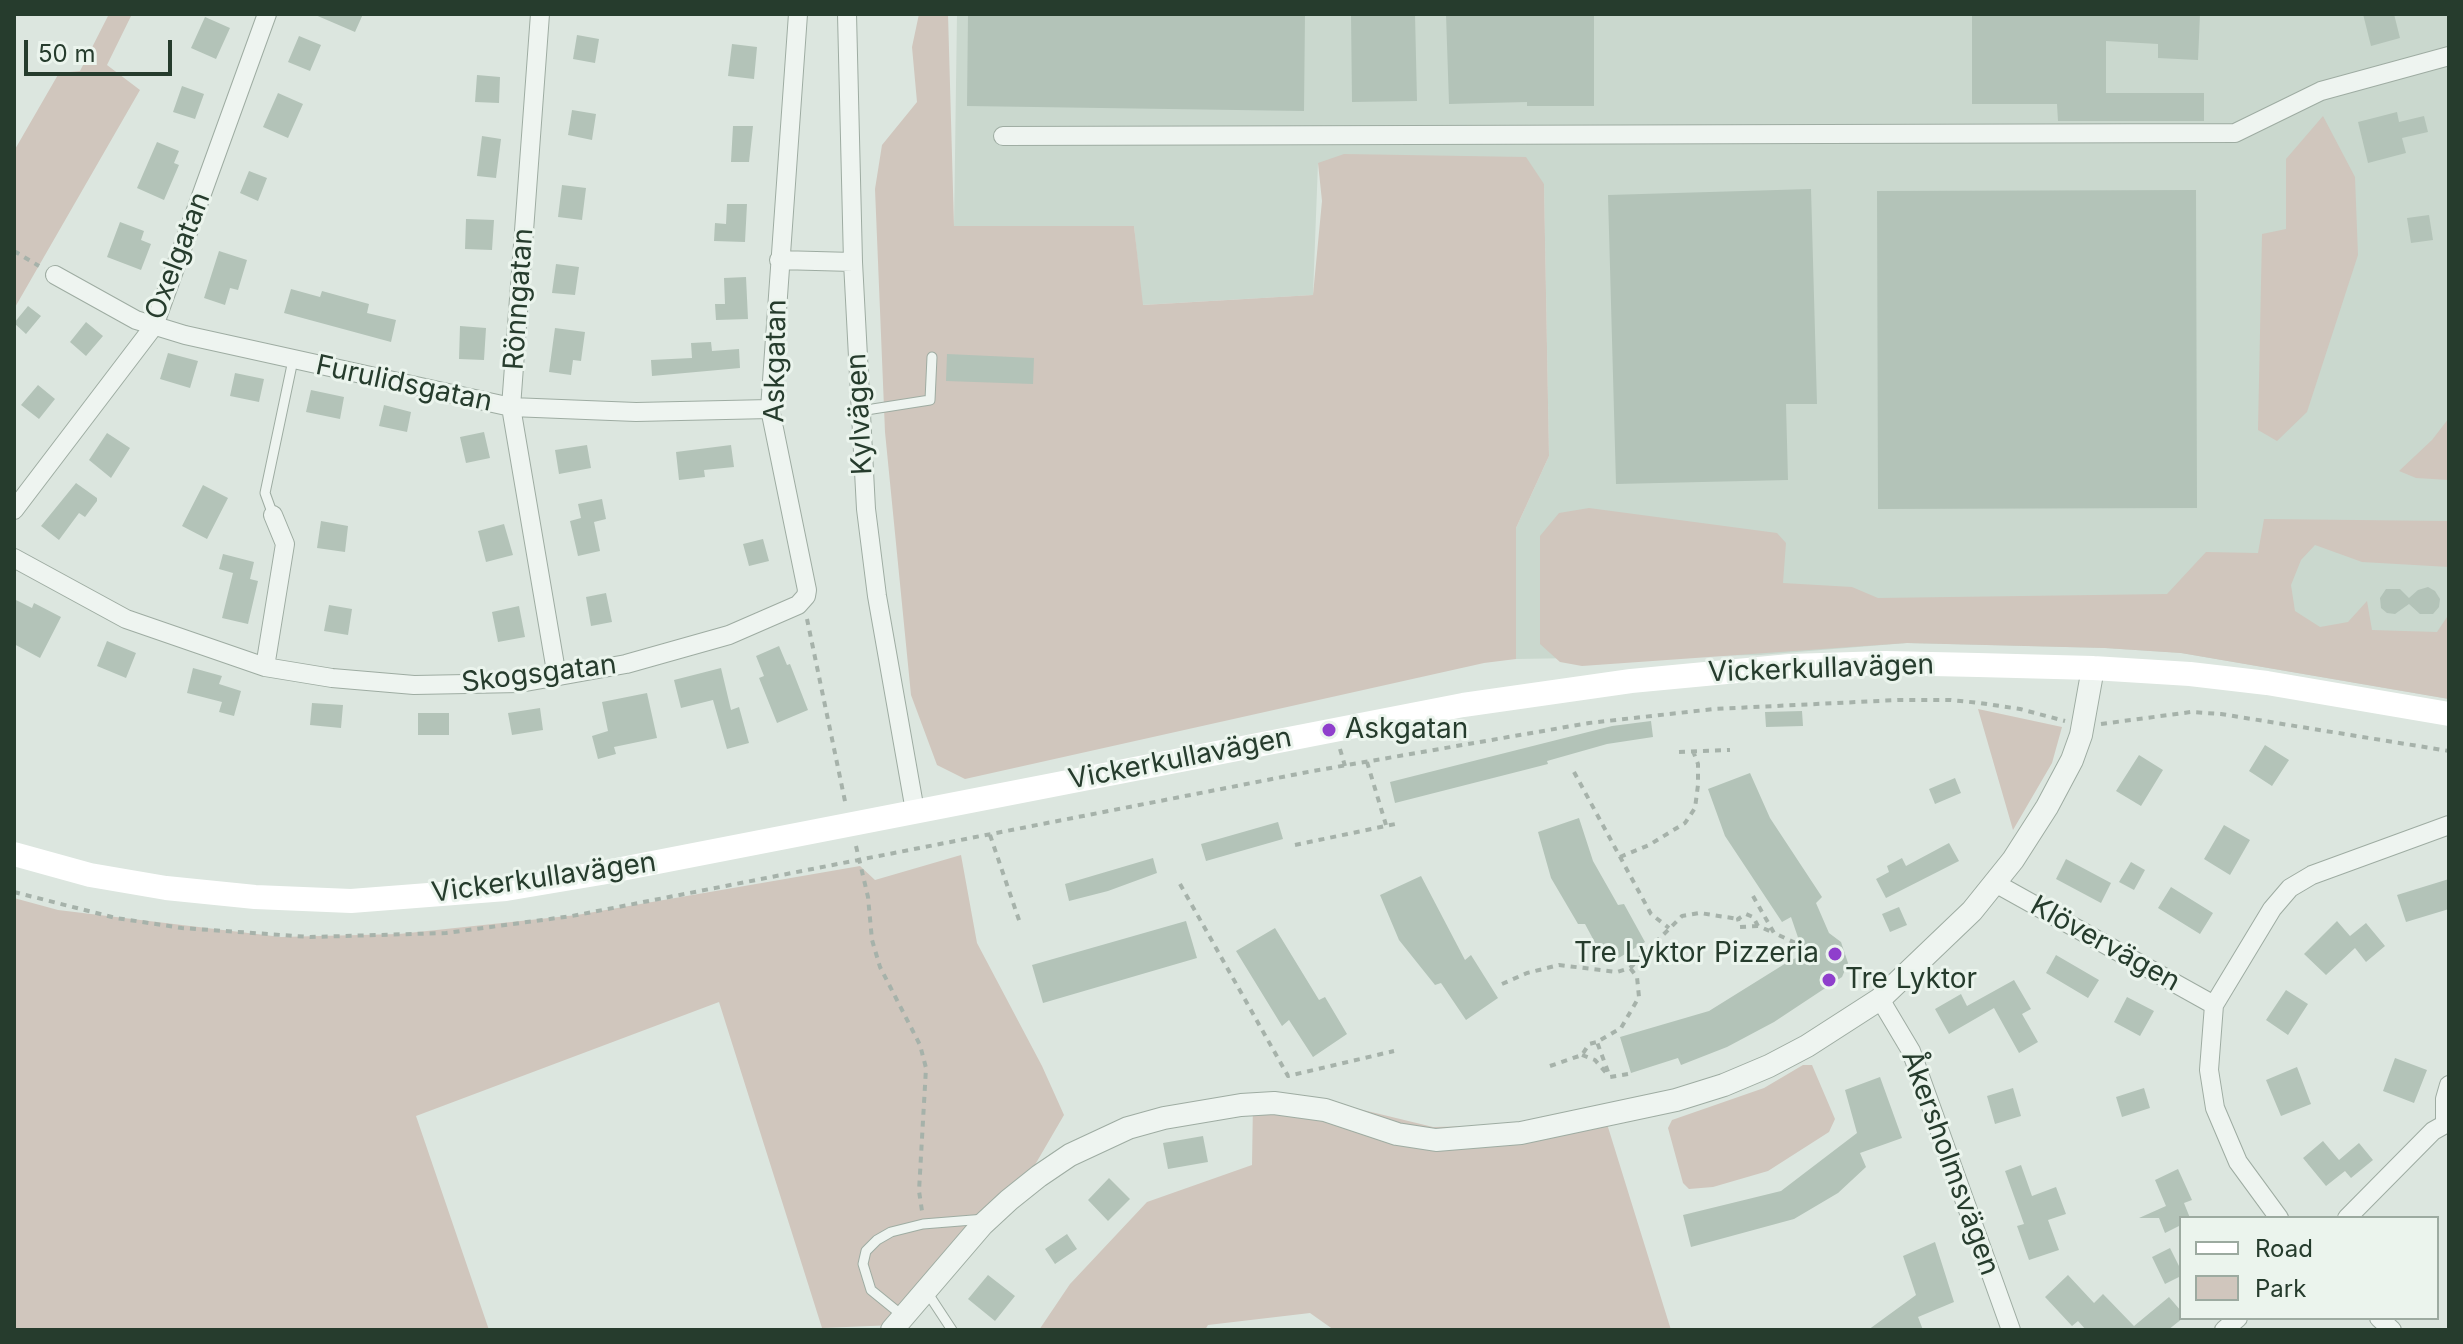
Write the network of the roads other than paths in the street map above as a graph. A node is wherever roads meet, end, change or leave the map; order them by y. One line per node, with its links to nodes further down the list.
1 (267, 14): 10 (street, Oxelgatan)
2 (540, 14): 13 (street, Rönngatan)
3 (798, 14): 7 (street, Askgatan)
4 (847, 14): 8 (street, Kylvägen)
5 (2449, 56): 6 (street)
6 (1003, 136)
7 (779, 260): 8 (street, Askgatan); 14 (street, Askgatan)
8 (853, 262): 15 (street, Kylvägen)
9 (55, 275): 10 (street, Furulidsgatan)
10 (154, 326): 12 (street, Furulidsgatan); 16 (street, Oxelgatan)
11 (932, 357): 15 (lane)
12 (293, 360): 13 (street, Furulidsgatan); 17 (lane)
13 (511, 407): 14 (street, Furulidsgatan); 22 (street, Rönngatan)
14 (770, 409): 19 (street, Askgatan)
15 (860, 411): 24 (street, Kylvägen)
16 (14, 510)
17 (273, 515): 20 (street)
18 (14, 558): 20 (street, Skogsgatan)
19 (803, 601): 22 (street, Skogsgatan)
20 (265, 667): 22 (street, Skogsgatan)
21 (2093, 668): 23 (main road, Vickerkullavägen); 24 (main road, Vickerkullavägen); 27 (street)
22 (557, 677)
23 (2449, 714)
24 (915, 811): 26 (main road, Vickerkullavägen)
25 (2449, 825): 29 (street)
26 (14, 854)
27 (1995, 883): 28 (street); 29 (street, Klövervägen)
28 (1880, 999): 34 (street); 38 (street, Åkersholmsvägen)
29 (2214, 1005): 32 (street)
30 (2449, 1085): 31 (street)
31 (2447, 1122): 33 (street)
32 (2278, 1216)
33 (2349, 1216)
34 (989, 1219): 35 (street); 36 (lane)
35 (925, 1289): 36 (street); 37 (lane)
36 (898, 1323)
37 (952, 1330)
38 (2011, 1330)

